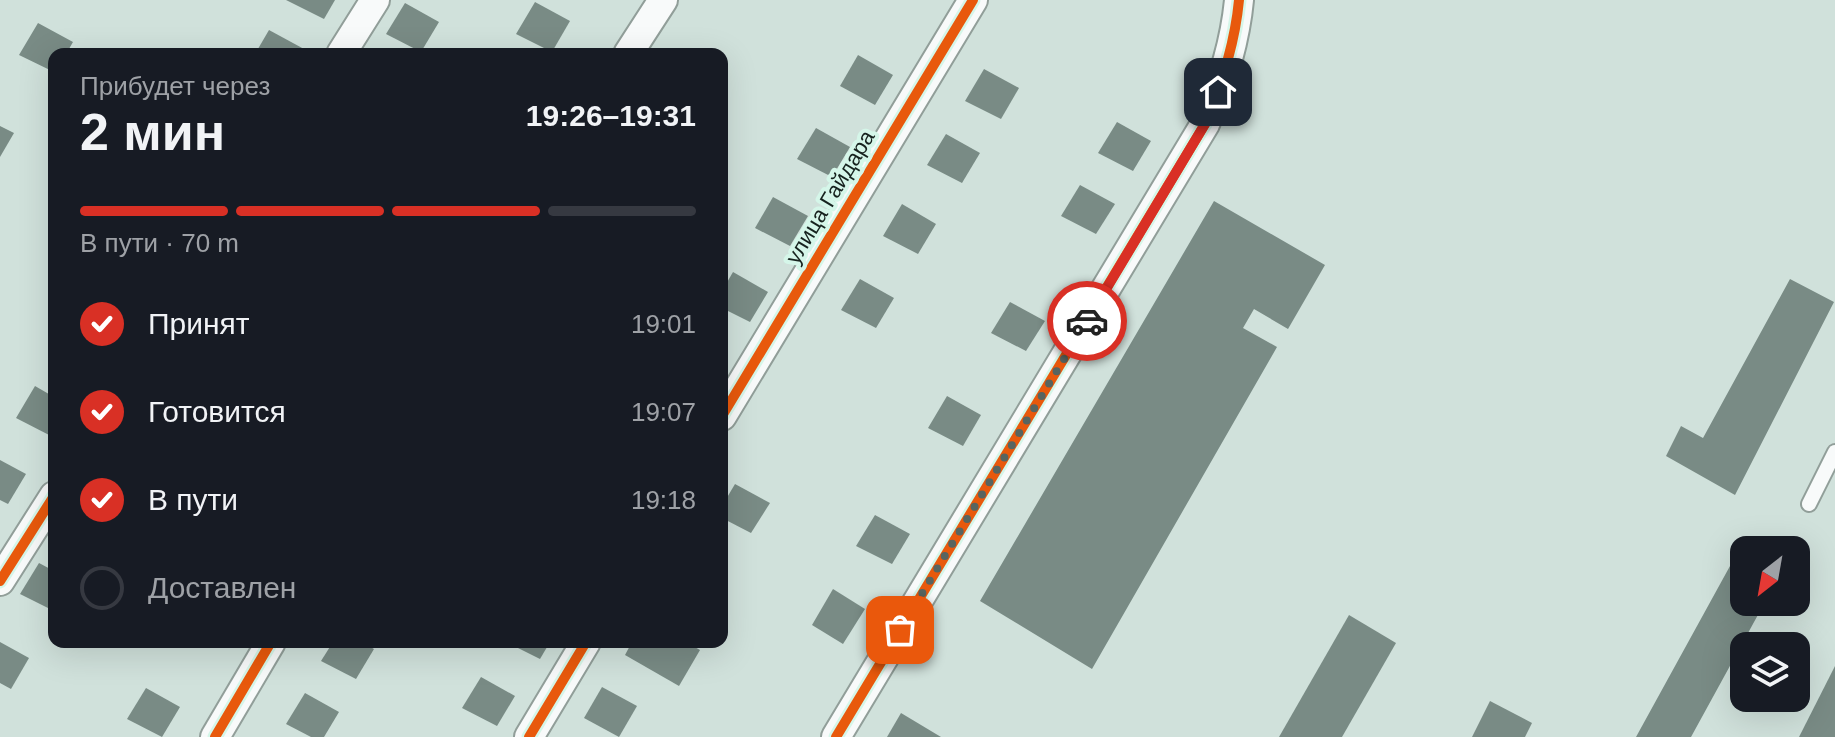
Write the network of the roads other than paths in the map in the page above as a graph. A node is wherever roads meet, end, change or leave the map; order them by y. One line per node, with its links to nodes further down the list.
1 (375, 0): 5 (street)
2 (663, 0): 6 (street)
3 (973, 0): 7 (street, улица Гайдара)
4 (1239, 0): 16 (street)
5 (345, 48)
6 (632, 48)
7 (728, 406)
8 (1835, 452): 9 (lane)
9 (1809, 504)
10 (48, 505): 11 (street)
11 (0, 581)
12 (267, 648): 14 (street)
13 (582, 648): 15 (street)
14 (215, 737)
15 (529, 737)
16 (836, 737)

